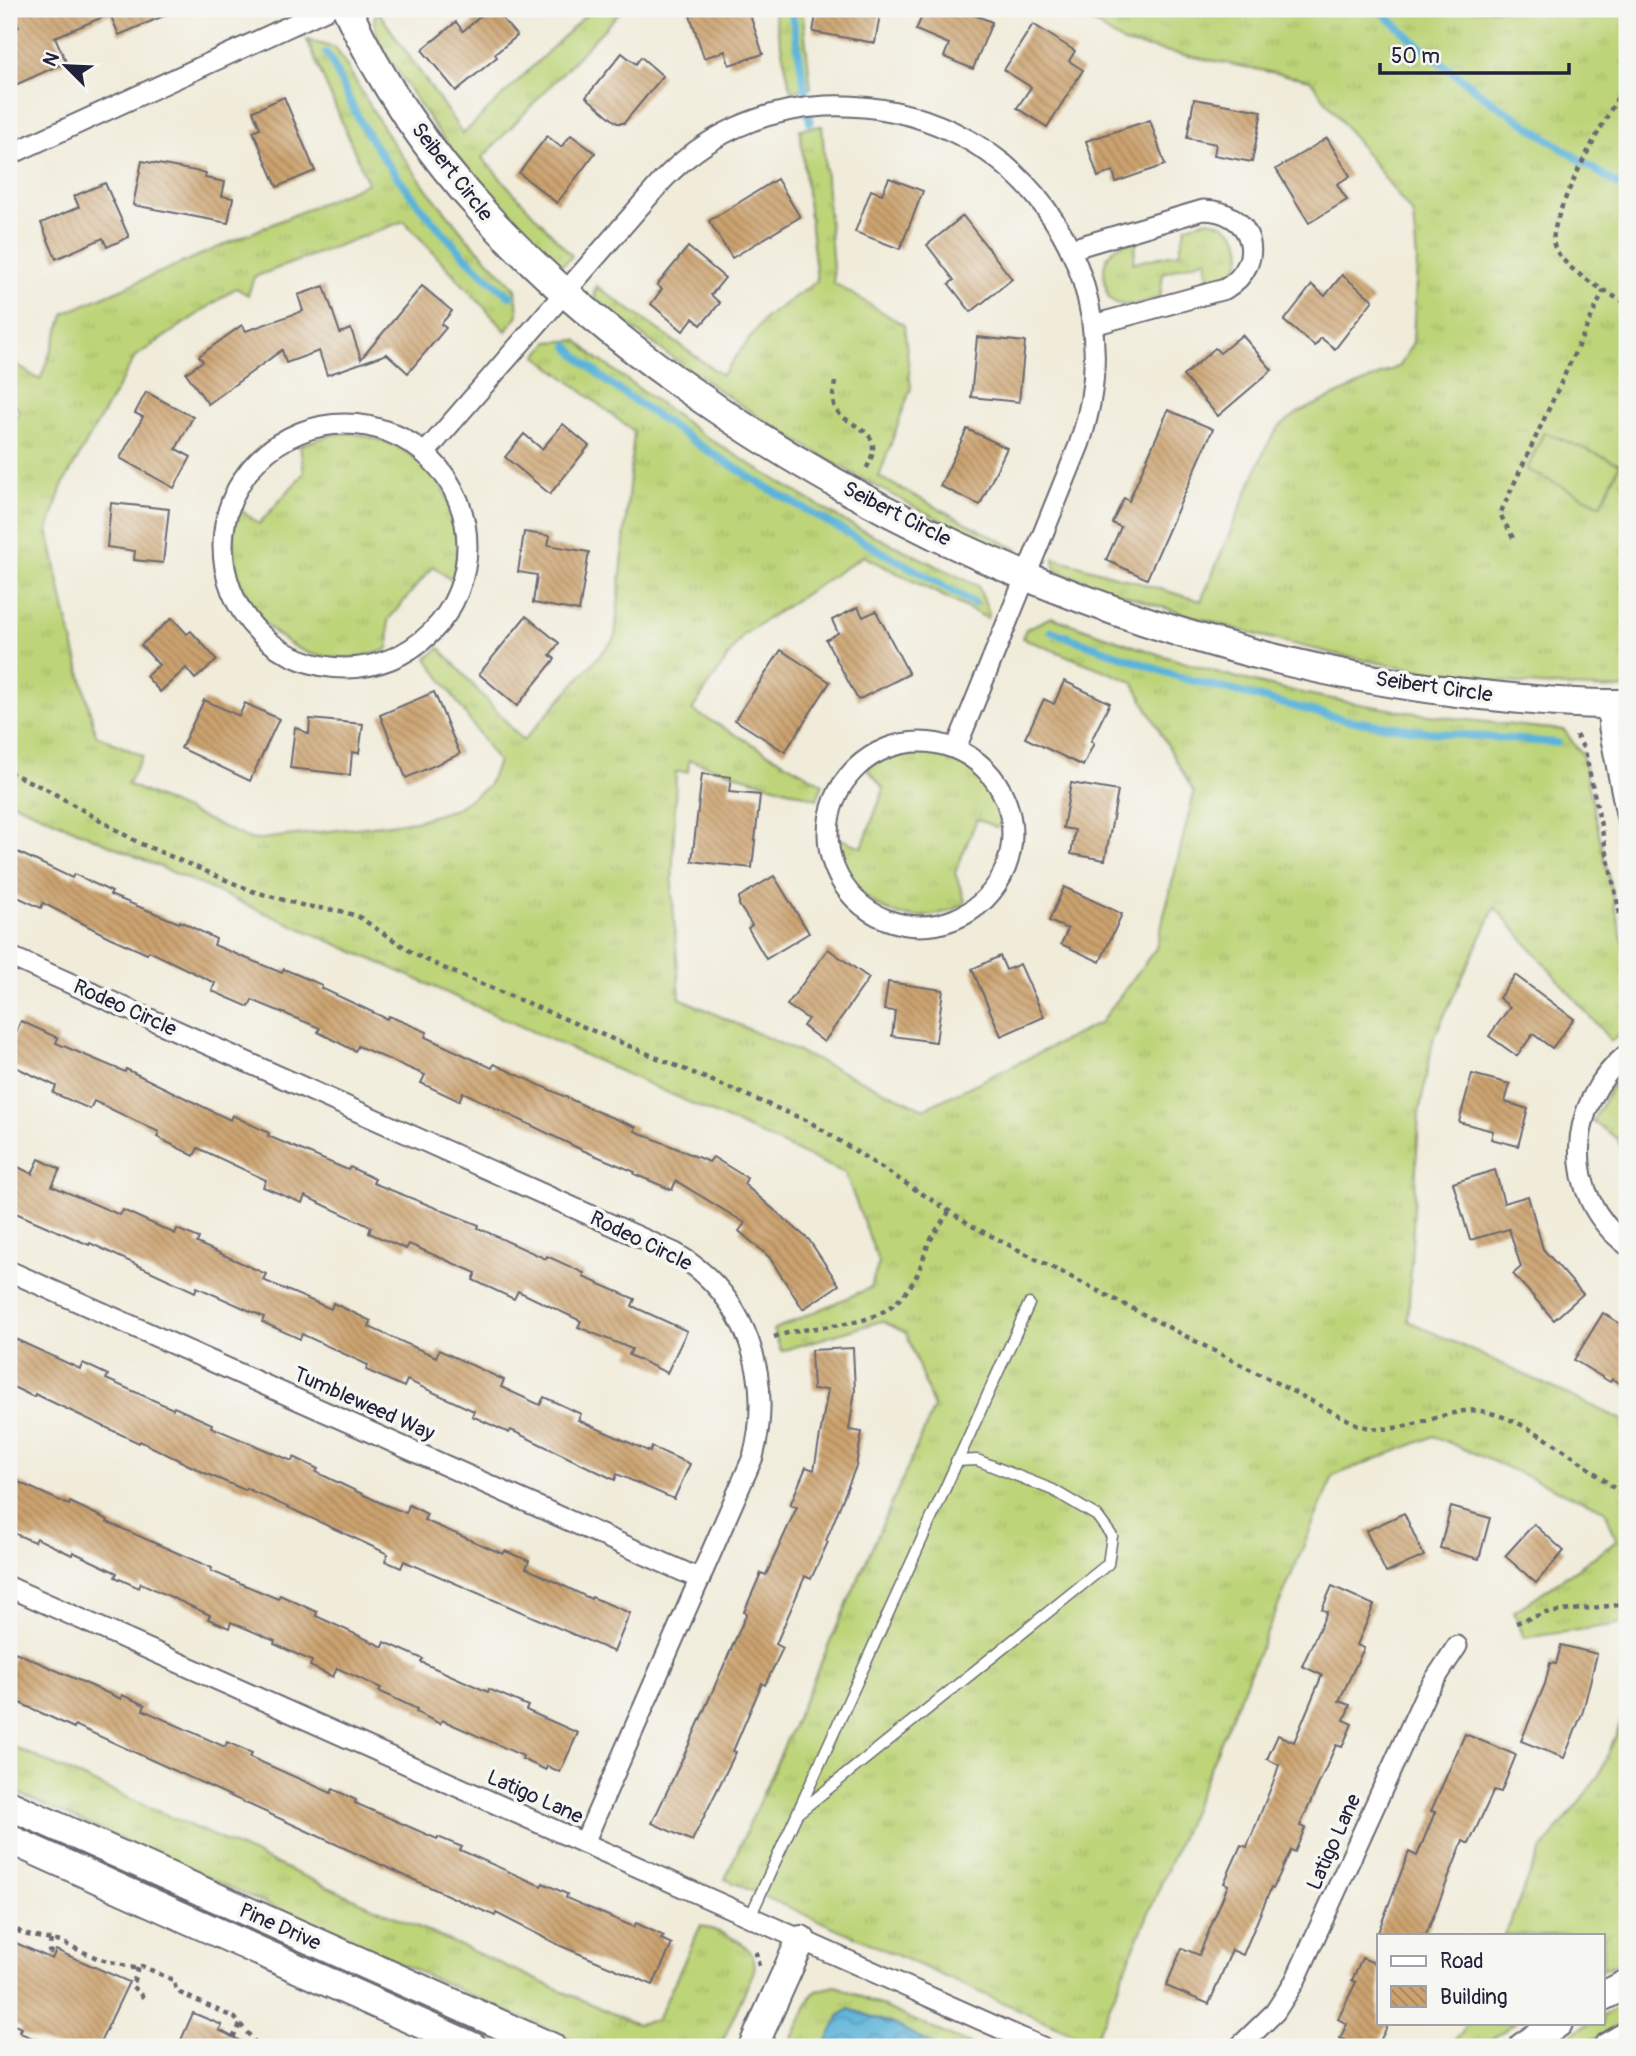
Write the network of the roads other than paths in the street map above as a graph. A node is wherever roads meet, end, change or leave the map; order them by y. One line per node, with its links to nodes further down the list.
1 (327, 9): 3 (street)
2 (347, 9): 5 (street, Seibert Circle)
3 (9, 155)
4 (1071, 248): 5 (street); 6 (street); 6 (street)
5 (564, 293): 7 (street); 8 (street, Seibert Circle)
6 (1093, 325): 8 (street)
7 (425, 453): 7 (street)
8 (1026, 575): 9 (street, Seibert Circle); 10 (street)
9 (1617, 704): 11 (street)
10 (956, 748): 10 (street)
11 (1627, 819)
12 (9, 956): 18 (street, Rodeo Circle)
13 (1627, 1054): 14 (street)
14 (1627, 1245)
15 (9, 1271): 18 (street, Tumbleweed Way)
16 (1028, 1304): 17 (lane)
17 (956, 1461): 22 (lane); 22 (lane)
18 (700, 1580): 24 (street, Rodeo Circle)
19 (9, 1587): 24 (street, Latigo Lane)
20 (1457, 1646): 35 (street, Latigo Lane)
21 (9, 1805): 32 (street, Pine Drive)
22 (795, 1816): 25 (lane)
23 (9, 1839): 31 (street, Pine Drive)
24 (584, 1843): 25 (street, Latigo Lane)
25 (750, 1917): 26 (street, Latigo Lane)
26 (802, 1940): 33 (street); 34 (street, Latigo Lane)
27 (1627, 1984): 28 (street)
28 (1604, 1996)
29 (1557, 2024): 36 (street)
30 (1627, 2036): 37 (street)
31 (473, 2047)
32 (551, 2047)
33 (753, 2047)
34 (1042, 2047)
35 (1239, 2047)
36 (1523, 2047)
37 (1608, 2047)

